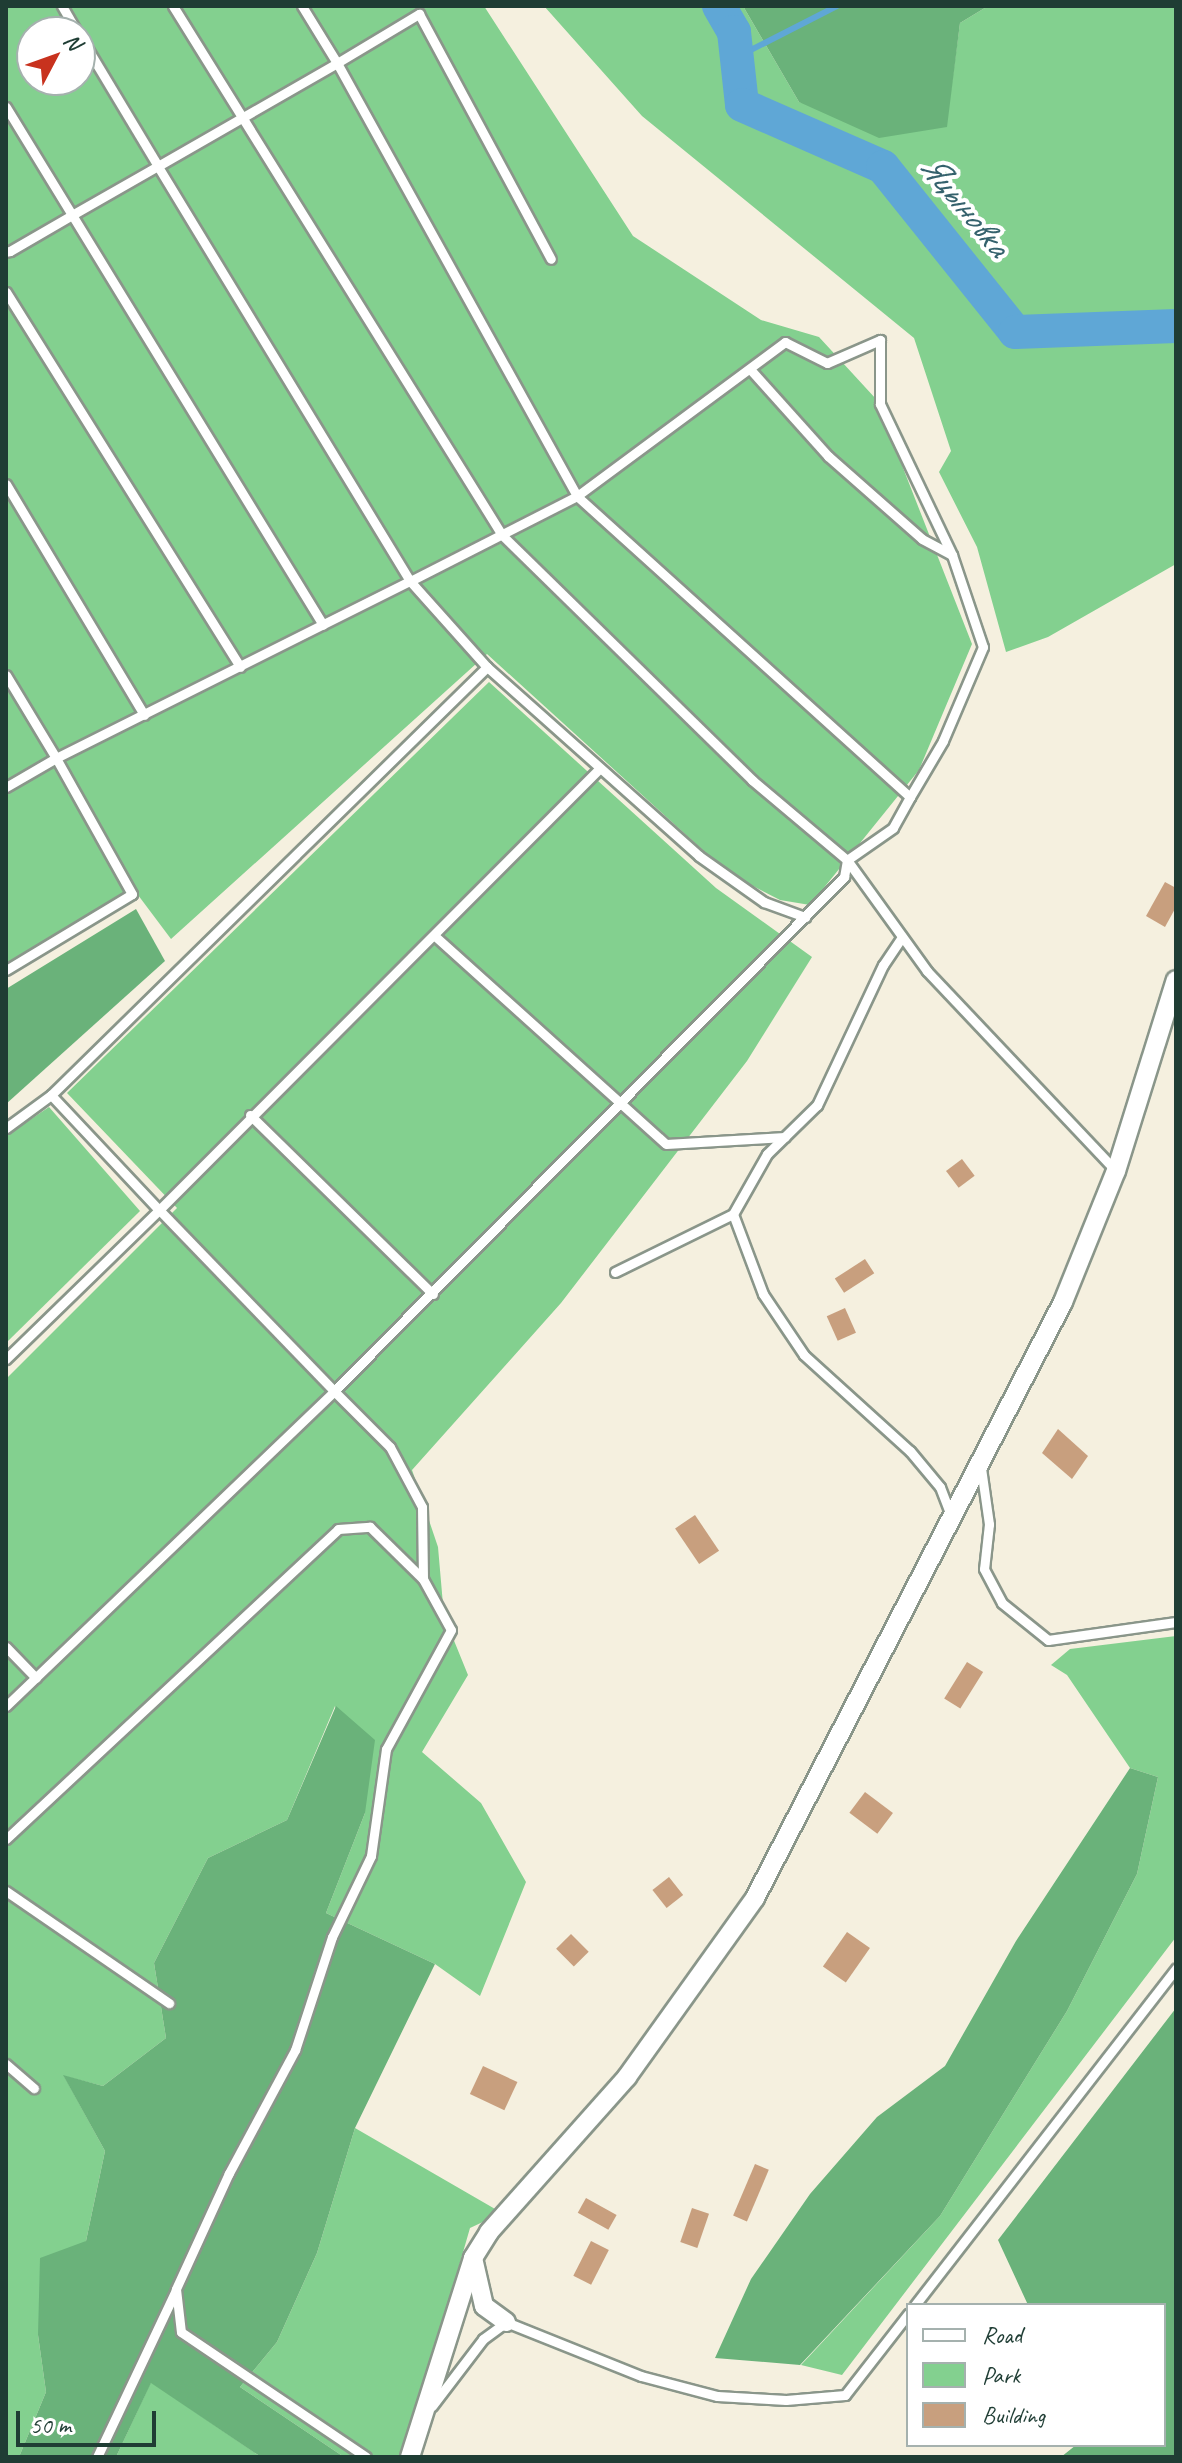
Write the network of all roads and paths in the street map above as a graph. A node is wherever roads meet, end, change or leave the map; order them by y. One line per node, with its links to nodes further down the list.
1 (173, 6): 7 (lane)
2 (302, 6): 5 (lane)
3 (417, 10): 5 (lane); 11 (lane)
4 (96, 62): 8 (lane)
5 (337, 63): 7 (lane); 15 (lane)
6 (6, 107): 9 (lane)
7 (242, 118): 8 (lane); 16 (lane)
8 (158, 166): 9 (lane); 18 (lane)
9 (72, 215): 10 (lane); 19 (lane)
10 (6, 252)
11 (551, 259)
12 (6, 292): 20 (lane)
13 (750, 369): 15 (lane); 17 (lane); 17 (lane)
14 (6, 484): 23 (lane)
15 (577, 496): 16 (lane); 27 (lane)
16 (502, 535): 18 (lane); 28 (lane)
17 (952, 555): 27 (lane)
18 (410, 581): 19 (lane); 21 (lane)
19 (323, 625): 20 (lane)
20 (240, 667): 23 (lane)
21 (487, 667): 25 (lane); 34 (lane)
22 (6, 675): 24 (lane)
23 (144, 715): 24 (lane)
24 (56, 758): 26 (lane); 32 (lane)
25 (600, 768): 29 (lane); 30 (lane)
26 (6, 787)
27 (910, 797): 28 (lane)
28 (847, 860): 29 (lane); 31 (lane)
29 (805, 917): 35 (lane)
30 (436, 937): 35 (lane); 36 (lane)
31 (902, 937): 38 (lane); 39 (lane)
32 (6, 970)
33 (1176, 980): 39 (street)
34 (51, 1095): 37 (lane); 40 (lane)
35 (621, 1106): 38 (lane); 43 (lane)
36 (250, 1115): 40 (lane); 43 (lane)
37 (6, 1128)
38 (785, 1137): 41 (lane)
39 (1116, 1171): 46 (street)
40 (159, 1210): 44 (lane); 45 (lane)
41 (733, 1214): 42 (lane); 47 (lane)
42 (615, 1272)
43 (433, 1294): 45 (lane)
44 (6, 1359)
45 (334, 1391): 48 (lane); 51 (lane)
46 (980, 1461): 47 (street); 49 (lane)
47 (951, 1515): 59 (street)
48 (423, 1579): 53 (lane); 60 (lane)
49 (1176, 1622)
50 (6, 1647): 51 (lane)
51 (36, 1678): 52 (lane)
52 (6, 1706)
53 (6, 1839)
54 (6, 1891): 56 (lane)
55 (1175, 1971): 61 (lane)
56 (169, 2003)
57 (6, 2064): 58 (lane)
58 (34, 2088)
59 (473, 2258): 63 (street); 64 (street)
60 (176, 2289): 65 (lane); 66 (lane)
61 (917, 2303)
62 (906, 2317): 63 (lane)
63 (506, 2322): 64 (lane)
64 (425, 2415): 67 (street)
65 (97, 2457)
66 (366, 2457)
67 (410, 2457)

